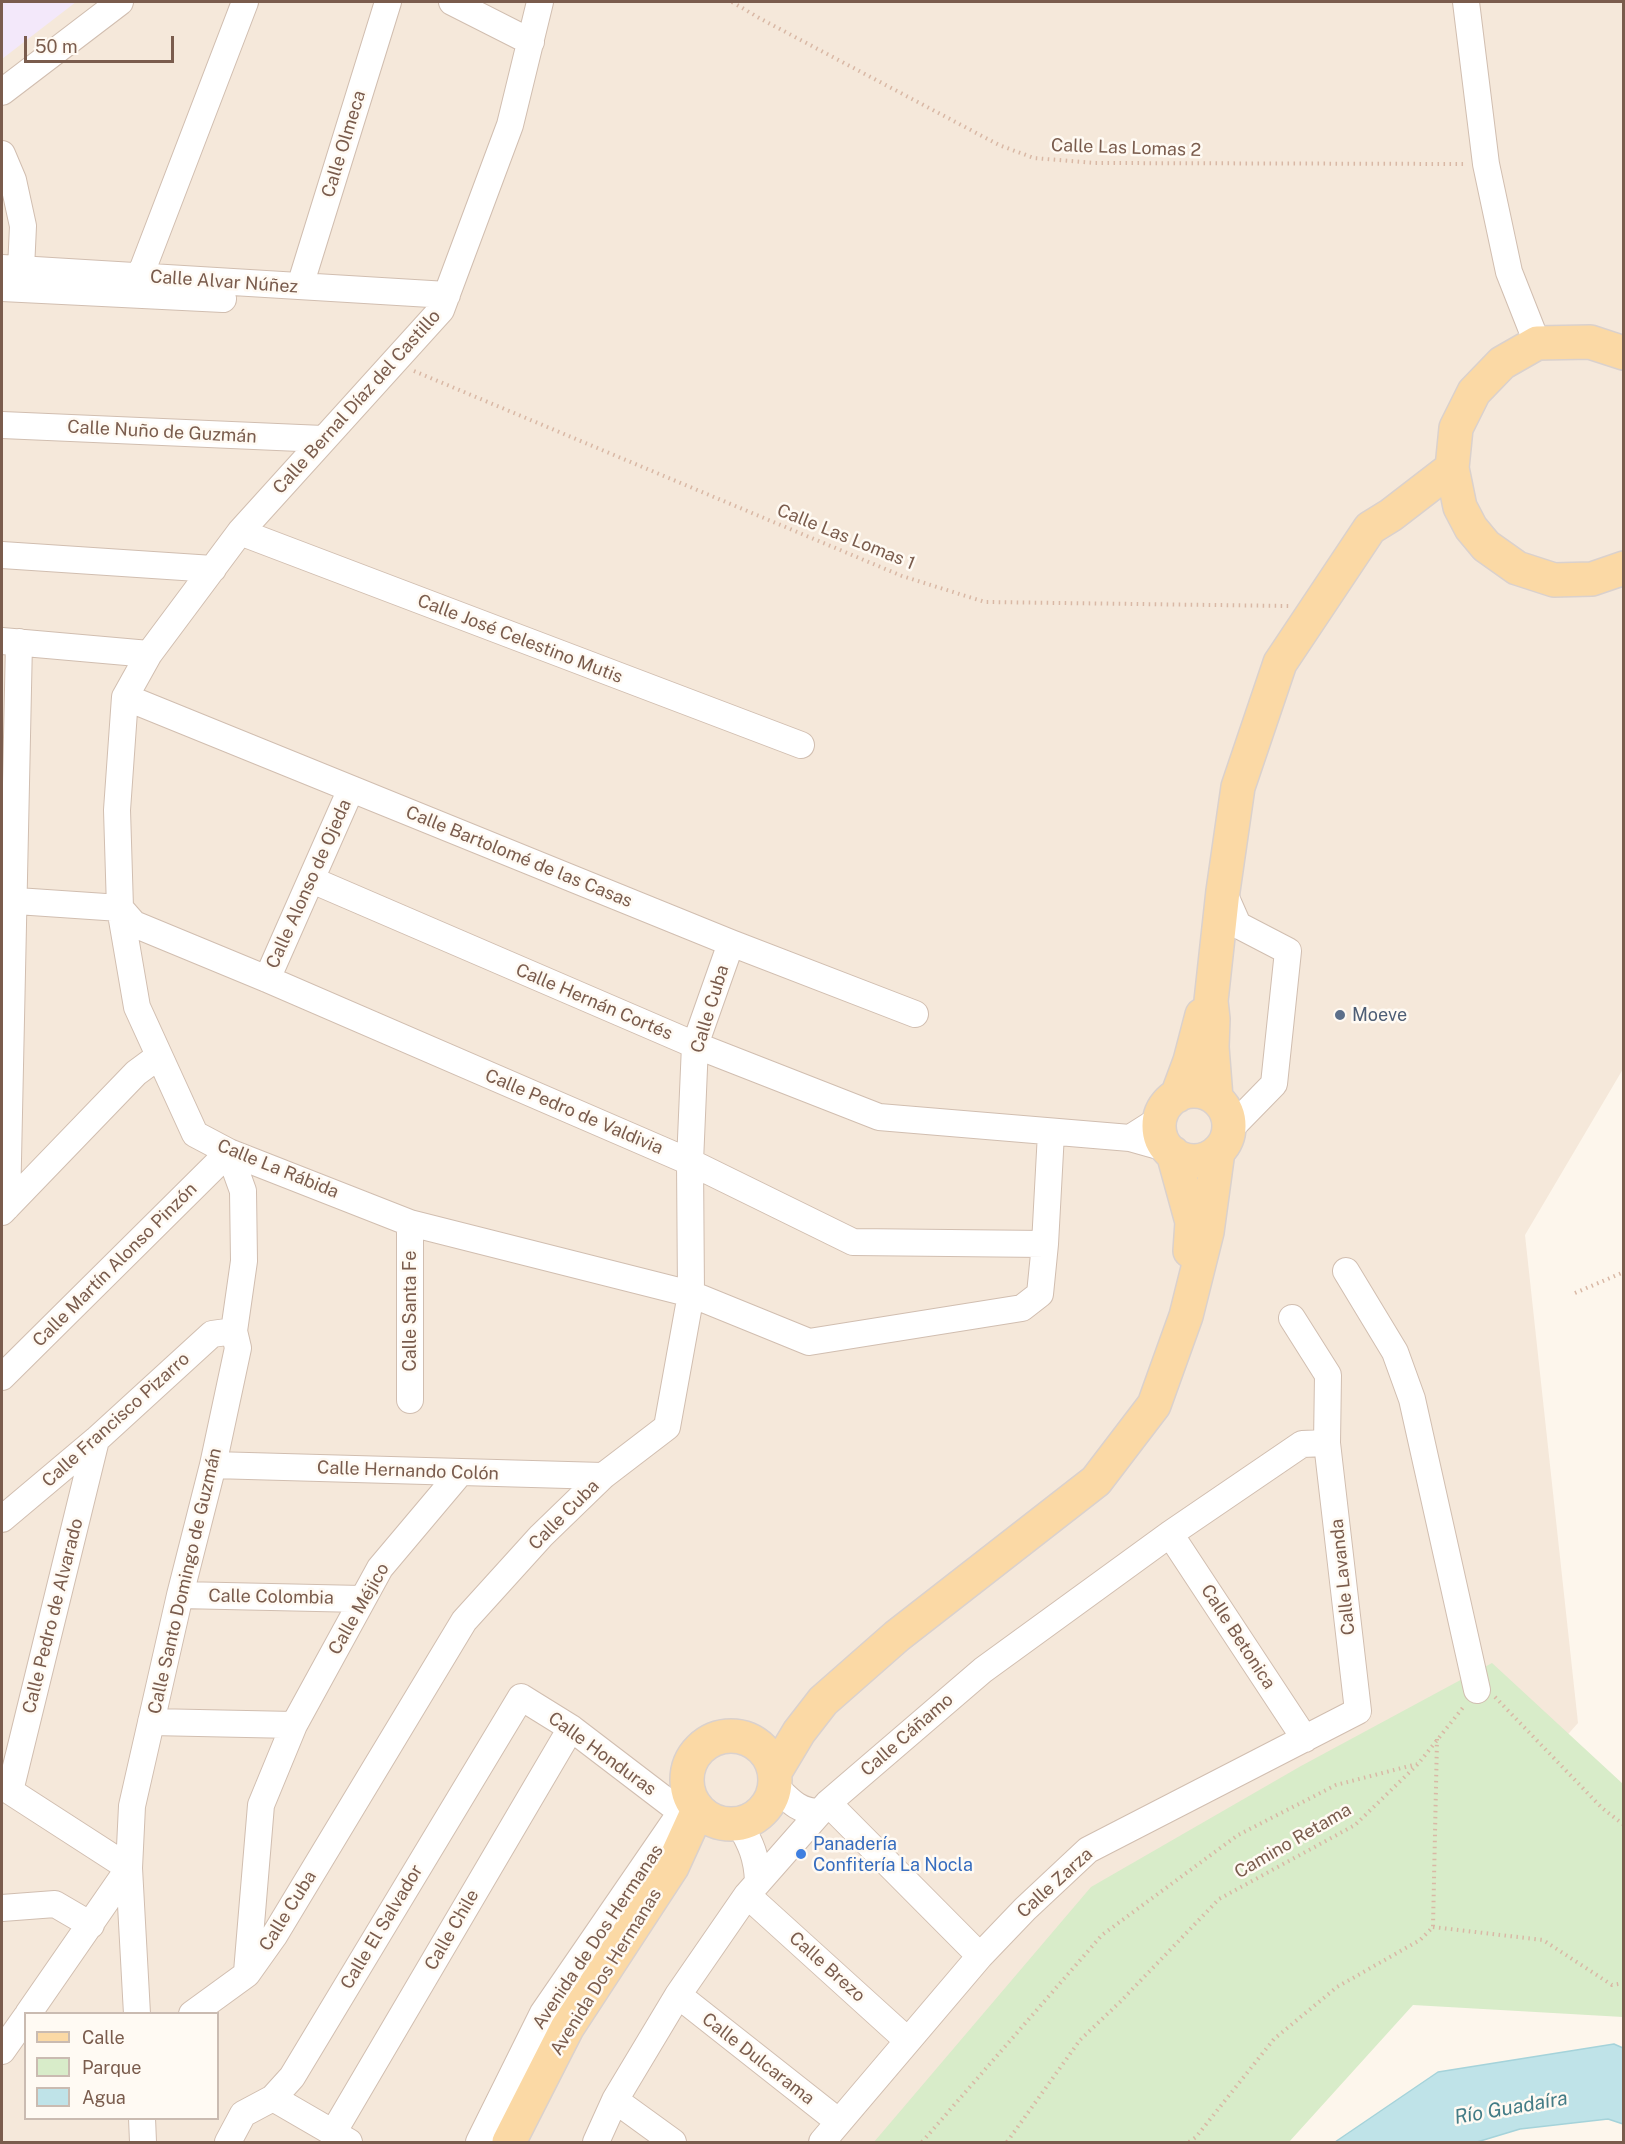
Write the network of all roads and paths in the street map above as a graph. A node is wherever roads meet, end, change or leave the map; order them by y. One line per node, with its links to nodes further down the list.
1 (120, 2): 9 (street)
2 (245, 2): 13 (street)
3 (388, 2): 14 (street, Calle Olmeca)
4 (452, 2): 8 (street)
5 (540, 2): 8 (street, Calle Bernal Díaz del Castillo)
6 (732, 2): 11 (path, Calle Las Lomas 2)
7 (1466, 2): 11 (street)
8 (531, 42): 16 (street, Calle Bernal Díaz del Castillo)
9 (2, 92)
10 (2, 154): 12 (street)
11 (1486, 164): 17 (street)
12 (11, 268): 13 (street, Calle Alvar Núñez)
13 (140, 276): 14 (street, Calle Alvar Núñez)
14 (300, 286): 16 (street, Calle Alvar Núñez)
15 (2, 288): 16 (street, Calle Alvar Núñez)
16 (444, 303): 19 (street, Calle Bernal Díaz del Castillo)
17 (1537, 343): 18 (main road); 22 (main road)
18 (1623, 353)
19 (393, 362): 21 (street, Calle Bernal Díaz del Castillo); 29 (path, Calle Las Lomas 1)
20 (2, 425): 21 (street, Calle Nuño de Guzmán)
21 (323, 439): 25 (street, Calle Bernal Díaz del Castillo)
22 (1452, 468): 23 (main road); 24 (main road)
23 (1460, 507): 24 (main road); 27 (main road)
24 (1391, 515): 29 (main road)
25 (240, 532): 28 (street, Calle Bernal Díaz del Castillo); 33 (street, Calle José Celestino Mutis)
26 (2, 555): 28 (street)
27 (1623, 568)
28 (213, 569): 31 (street, Calle Bernal Díaz del Castillo)
29 (1317, 606): 36 (main road)
30 (10, 641): 31 (street); 37 (street)
31 (149, 654): 32 (street, Calle Bernal Díaz del Castillo)
32 (125, 698): 34 (street, Calle Bartolomé de las Casas); 38 (street, Calle La Rábida)
33 (801, 746)
34 (351, 789): 35 (street, Calle Alonso de Ojeda); 39 (street, Calle Bartolomé de las Casas)
35 (312, 880): 40 (street, Calle Alonso de Ojeda); 43 (street, Calle Hernán Cortés)
36 (1222, 891): 41 (main road); 48 (street)
37 (7, 900): 38 (street); 51 (street)
38 (120, 908): 40 (street, Calle Pedro de Valdivia); 44 (street, Calle La Rábida)
39 (731, 943): 42 (street, Calle Bartolomé de las Casas); 43 (street, Calle Cuba)
40 (267, 979): 50 (street, Calle Pedro de Valdivia)
41 (1211, 1001): 45 (main road); 46 (main road)
42 (915, 1014)
43 (695, 1045): 47 (street, Calle Hernán Cortés); 50 (street, Calle Cuba)
44 (159, 1056): 49 (street, Calle La Rábida); 51 (street)
45 (1216, 1098): 46 (main road); 48 (main road)
46 (1170, 1130): 47 (street, Calle Hernán Cortés); 48 (main road); 58 (main road)
47 (1051, 1133): 53 (street, Calle La Rábida)
48 (1224, 1141): 58 (main road)
49 (229, 1152): 52 (street, Calle La Rábida); 60 (street, Calle Santo Domingo de Guzmán); 61 (street, Calle Martín Alonso Pinzón)
50 (690, 1162): 53 (street, Calle Pedro de Valdivia); 57 (street, Calle Cuba)
51 (4, 1209)
52 (411, 1223): 57 (street, Calle La Rábida); 62 (street, Calle Santa Fe)
53 (1045, 1244): 57 (street, Calle La Rábida)
54 (1346, 1271): 72 (street)
55 (1623, 1272): 56 (path)
56 (1575, 1293)
57 (691, 1294): 67 (street, Calle Cuba)
58 (1186, 1316): 74 (main road)
59 (1292, 1318): 64 (street, Calle Lavanda)
60 (234, 1332): 63 (street, Calle Francisco Pizarro); 65 (street, Calle Santo Domingo de Guzmán)
61 (2, 1377)
62 (410, 1400)
63 (96, 1440): 68 (street, Calle Francisco Pizarro); 84 (street, Calle Pedro de Alvarado)
64 (1327, 1443): 69 (street, Calle Cáñamo); 75 (street, Calle Lavanda)
65 (213, 1465): 66 (street, Calle Hernando Colón); 70 (street, Calle Santo Domingo de Guzmán)
66 (460, 1473): 67 (street, Calle Hernando Colón); 71 (street, Calle Méjico)
67 (603, 1476): 94 (street, Calle Cuba)
68 (2, 1519)
69 (1170, 1534): 80 (street, Calle Betonica); 85 (street, Calle Cáñamo)
70 (180, 1595): 71 (street, Calle Colombia); 76 (street, Calle Santo Domingo de Guzmán)
71 (362, 1599): 77 (street, Calle Méjico)
72 (1477, 1690): 81 (path, Camino Retama); 87 (path)
73 (521, 1697): 78 (street, Calle Honduras); 103 (street, Calle El Salvador)
74 (823, 1701): 79 (main road); 83 (main road)
75 (1358, 1711): 80 (street, Calle Zarza)
76 (151, 1722): 77 (street); 88 (street, Calle Santo Domingo de Guzmán)
77 (294, 1725): 94 (street, Calle Méjico)
78 (571, 1728): 86 (street, Calle Honduras); 107 (street, Calle Chile)
79 (744, 1737): 83 (main road); 86 (main road)
80 (1305, 1738): 93 (street, Calle Zarza)
81 (1437, 1739): 82 (path, Camino Retama); 92 (path)
82 (1418, 1764): 115 (path); 116 (path, Camino Retama)
83 (775, 1779): 85 (street); 86 (main road)
84 (6, 1789): 88 (street)
85 (824, 1808): 89 (street, Calle Cáñamo); 93 (street)
86 (706, 1814): 89 (street); 110 (street, Avenida de Dos Hermanas); 111 (main road, Avenida Dos Hermanas)
87 (1623, 1825)
88 (129, 1868): 91 (street); 98 (street, Calle Santo Domingo de Guzmán)
89 (753, 1888): 96 (street, Calle Cáñamo); 101 (street, Calle Brezo)
90 (2, 1908): 91 (street)
91 (91, 1925): 97 (street)
92 (1433, 1927): 95 (path); 117 (path)
93 (980, 1956): 101 (street, Calle Zarza)
94 (247, 1974): 99 (street, Calle Cuba)
95 (1623, 1983)
96 (678, 1995): 104 (street, Calle Cáñamo); 106 (street, Calle Dulcarama)
97 (29, 2012)
98 (137, 2012)
99 (193, 2012)
100 (24, 2020): 102 (street)
101 (907, 2040): 106 (street, Calle Zarza)
102 (2, 2051)
103 (273, 2098): 107 (street); 109 (street, Calle El Salvador)
104 (615, 2100): 112 (street, Calle Cáñamo); 113 (street)
105 (142, 2120): 108 (street)
106 (838, 2122): 114 (street, Calle Zarza)
107 (341, 2138)
108 (142, 2142)
109 (228, 2142)
110 (479, 2142)
111 (509, 2142)
112 (596, 2142)
113 (673, 2142)
114 (822, 2142)
115 (922, 2142)
116 (1008, 2142)
117 (1188, 2142)

